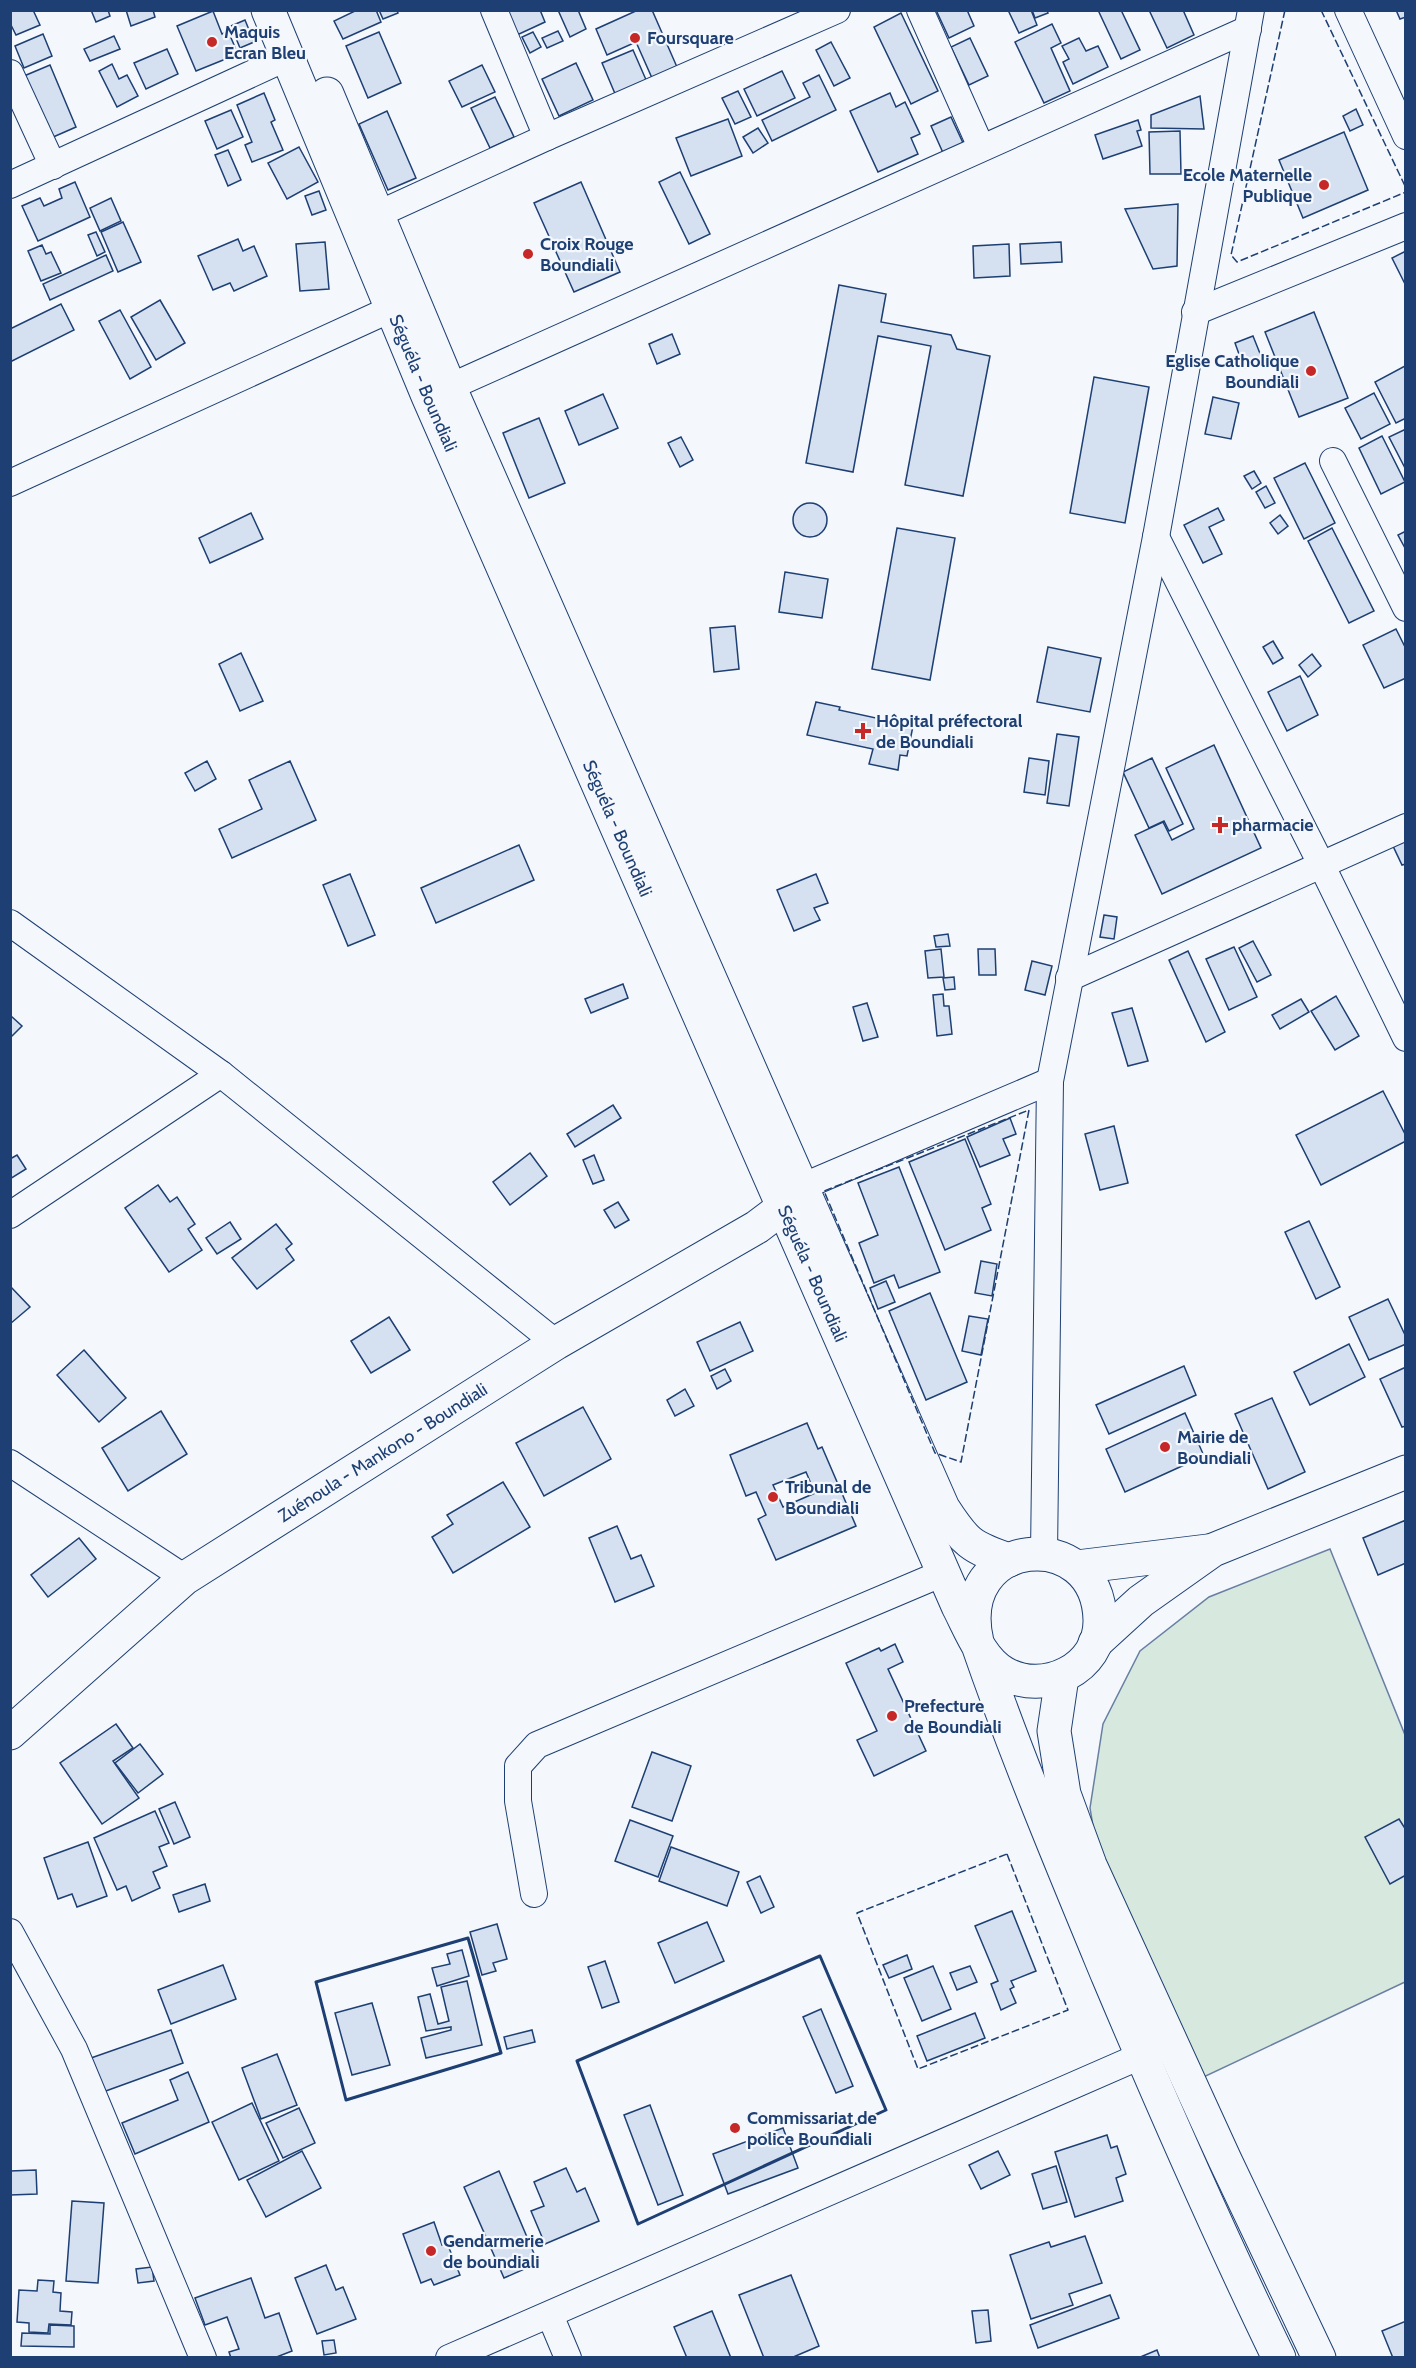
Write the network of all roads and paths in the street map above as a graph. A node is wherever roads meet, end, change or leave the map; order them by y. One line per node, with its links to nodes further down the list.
1 (268, 10): 8 (main road, Séguéla - Boundiali)
2 (291, 10): 15 (main road, Séguéla - Boundiali)
3 (494, 10): 11 (street)
4 (837, 10): 11 (street)
5 (920, 10): 12 (street)
6 (1348, 10): 10 (street)
7 (1250, 20): 12 (street); 18 (street)
8 (288, 57): 13 (street); 15 (main road, Séguéla - Boundiali)
9 (10, 73): 13 (street)
10 (1406, 136)
11 (547, 137): 15 (street)
12 (981, 147): 19 (street)
13 (53, 166): 14 (street)
14 (10, 185)
15 (366, 220): 17 (main road, Séguéla - Boundiali); 19 (main road, Séguéla - Boundiali)
16 (1406, 226): 18 (street)
17 (391, 309): 19 (main road, Séguéla - Boundiali); 21 (street)
18 (1195, 312): 22 (street)
19 (439, 391): 31 (main road, Séguéla - Boundiali)
20 (1333, 461): 23 (street)
21 (10, 483)
22 (1156, 537): 25 (street); 27 (street)
23 (1406, 608)
24 (1406, 827): 25 (street)
25 (1321, 864): 27 (street); 28 (street)
26 (10, 923): 29 (street)
27 (1069, 978): 30 (street)
28 (1406, 1038)
29 (221, 1074): 32 (street); 33 (street)
30 (1050, 1081): 31 (street); 37 (street)
31 (792, 1199): 33 (main road, Zuénoula - Mankono - Boundiali); 38 (main road, Séguéla - Boundiali); 40 (main road, Séguéla - Boundiali)
32 (10, 1215)
33 (556, 1343): 41 (main road, Zuénoula - Mankono - Boundiali)
34 (10, 1463): 41 (street)
35 (1406, 1472): 36 (main road)
36 (1212, 1550): 39 (main road); 43 (main road)
37 (1044, 1554): 38 (main road, Séguéla - Boundiali); 39 (main road, Séguéla - Boundiali)
38 (1009, 1560): 42 (main road, Séguéla - Boundiali)
39 (1077, 1567): 43 (main road, Séguéla - Boundiali)
40 (943, 1573): 42 (main road, Séguéla - Boundiali); 46 (street)
41 (186, 1578): 45 (main road, Zuénoula - Mankono - Boundiali)
42 (977, 1642): 44 (main road, Séguéla - Boundiali); 48 (main road)
43 (1095, 1643): 44 (main road, Séguéla - Boundiali)
44 (1062, 1677): 48 (main road)
45 (10, 1733)
46 (534, 1894)
47 (10, 1932): 50 (street)
48 (1156, 2049): 49 (street); 53 (main road); 54 (main road)
49 (550, 2315): 51 (street); 52 (street)
50 (203, 2358)
51 (449, 2358)
52 (568, 2358)
53 (1279, 2358)
54 (1319, 2358)

